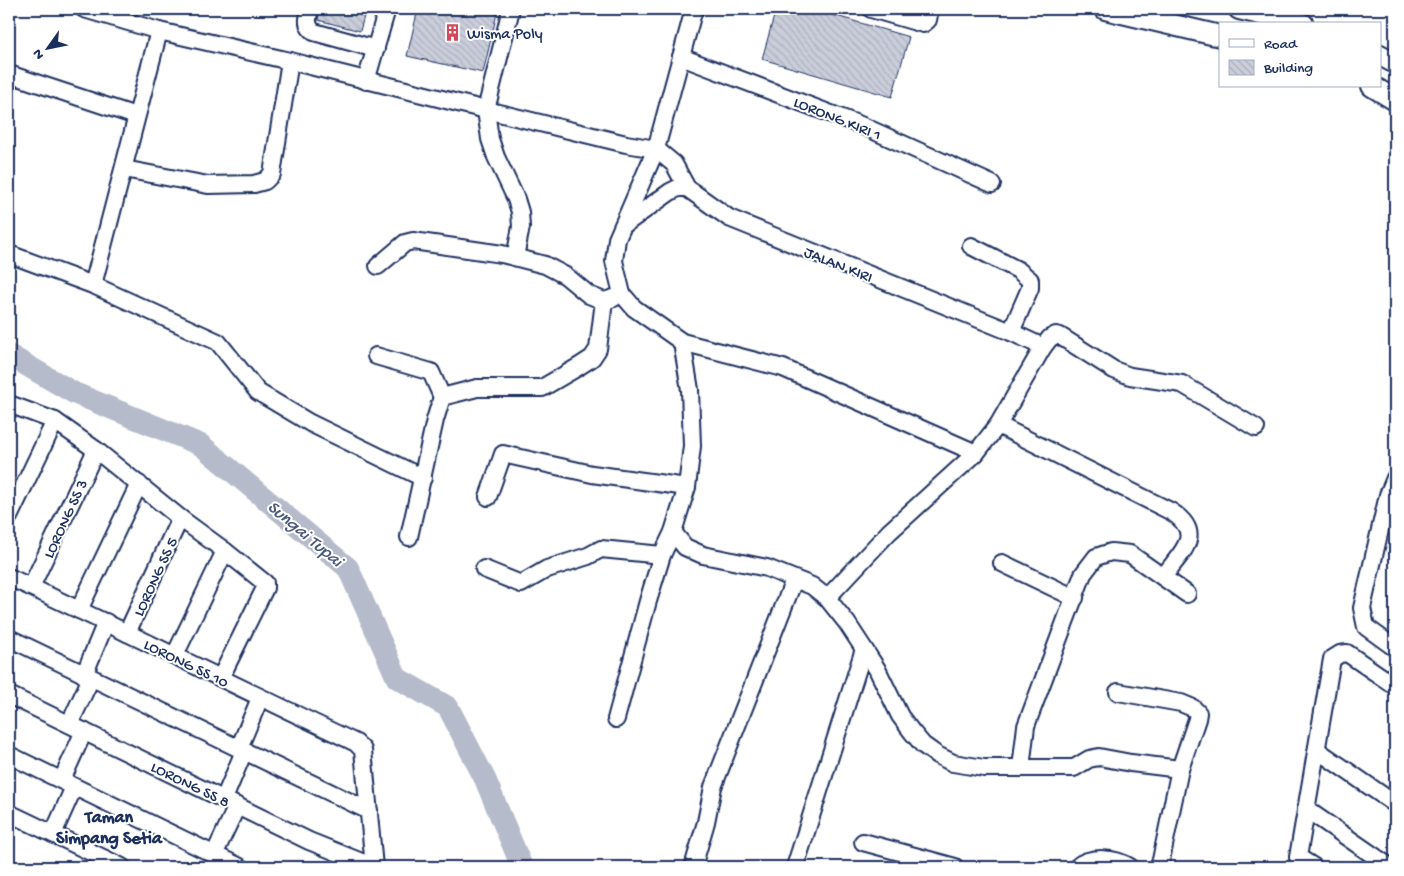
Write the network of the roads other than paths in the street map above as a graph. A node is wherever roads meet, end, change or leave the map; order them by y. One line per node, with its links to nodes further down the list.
1 (84, 9): 11 (street)
2 (310, 9): 13 (street)
3 (387, 9): 13 (street)
4 (511, 9): 22 (street)
5 (694, 9): 15 (street)
6 (871, 9): 7 (street)
7 (930, 9)
8 (1105, 9): 12 (main road)
9 (1239, 9): 10 (main road)
10 (1294, 22)
11 (159, 31): 16 (street); 23 (street)
12 (1219, 36)
13 (376, 49): 19 (street)
14 (1382, 56): 17 (main road)
15 (681, 57): 24 (street); 26 (street, LORONG KIRI 1)
16 (290, 61): 19 (street); 25 (street)
17 (1395, 63)
18 (9, 74): 23 (street)
19 (366, 81): 22 (street)
20 (1375, 88): 21 (main road)
21 (1395, 100)
22 (486, 110): 24 (street); 31 (street)
23 (136, 116): 25 (street)
24 (656, 149): 27 (street, JALAN KIRI); 28 (street)
25 (124, 170): 33 (street)
26 (992, 184)
27 (687, 188): 28 (street); 36 (street, JALAN KIRI)
28 (625, 224): 34 (street)
29 (971, 246): 36 (street)
30 (9, 254): 33 (street)
31 (516, 257): 32 (street); 35 (street)
32 (378, 266)
33 (93, 285): 47 (street)
34 (622, 294): 35 (street); 37 (street)
35 (604, 302): 40 (street)
36 (1011, 332): 38 (street, JALAN KIRI)
37 (682, 342): 46 (street); 50 (street)
38 (1043, 347): 43 (street); 44 (street)
39 (376, 356): 40 (street)
40 (442, 397): 47 (street)
41 (9, 404): 42 (street)
42 (54, 421): 45 (street); 52 (street)
43 (998, 425): 46 (street); 61 (street)
44 (1256, 428)
45 (96, 450): 49 (street); 63 (street, LORONG SS 3)
46 (976, 453): 65 (street)
47 (423, 478): 55 (street)
48 (1395, 478): 71 (street)
49 (139, 484): 53 (street); 67 (street)
50 (686, 486): 51 (street); 54 (street)
51 (488, 497)
52 (9, 517)
53 (180, 518): 56 (street); 69 (street, LORONG SS 5)
54 (673, 532): 57 (street); 62 (street)
55 (409, 537)
56 (225, 551): 73 (street); 75 (street)
57 (662, 555): 59 (street); 80 (street)
58 (1002, 562): 66 (street)
59 (484, 570)
60 (9, 576): 63 (street, LORONG SS 10)
61 (1163, 577): 64 (street); 66 (street)
62 (794, 580): 65 (street); 100 (street)
63 (32, 587): 67 (street, LORONG SS 10)
64 (1187, 594)
65 (826, 598): 72 (street)
66 (1075, 598): 85 (street)
67 (79, 610): 68 (street, LORONG SS 10)
68 (106, 622): 69 (street, LORONG SS 10); 74 (street)
69 (127, 633): 73 (street, LORONG SS 10)
70 (9, 638): 74 (street)
71 (1395, 648)
72 (864, 649): 85 (street); 101 (street)
73 (175, 656): 75 (street, LORONG SS 10)
74 (88, 677): 81 (street); 82 (street)
75 (221, 677): 79 (street, LORONG SS 10)
76 (1395, 686): 83 (street)
77 (1118, 692): 86 (street)
78 (9, 695): 81 (street, LORONG SS 8)
79 (260, 698): 82 (street); 91 (street, LORONG SS 10)
80 (616, 719)
81 (77, 727): 87 (street); 88 (street, LORONG SS 8)
82 (241, 750): 88 (street); 91 (street)
83 (1317, 750): 89 (street); 90 (street)
84 (9, 755): 87 (street)
85 (1022, 768): 86 (street)
86 (1180, 769): 104 (street)
87 (68, 783): 93 (street); 95 (street)
88 (231, 802): 95 (street); 99 (street, LORONG SS 8)
89 (1395, 804)
90 (1306, 809): 105 (street); 106 (street)
91 (369, 811): 99 (street)
92 (9, 813): 93 (street)
93 (53, 834): 97 (street)
94 (863, 842): 96 (street)
95 (220, 861): 98 (street)
96 (946, 866)
97 (122, 867)
98 (240, 867)
99 (374, 867)
100 (693, 867)
101 (795, 867)
102 (1078, 867): 103 (street)
103 (1130, 867)
104 (1158, 867)
105 (1314, 867)
106 (1390, 867)

